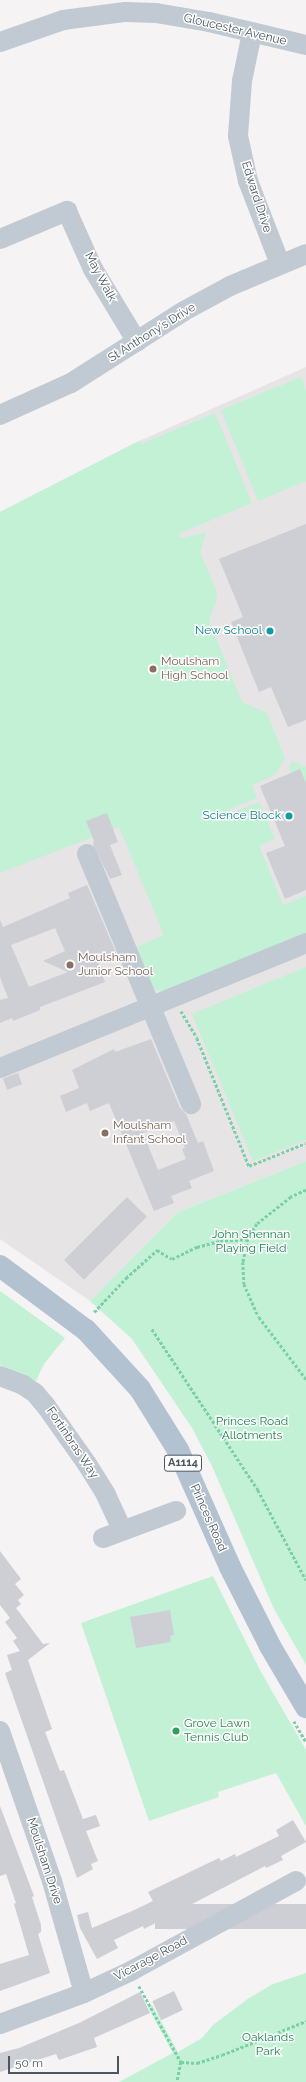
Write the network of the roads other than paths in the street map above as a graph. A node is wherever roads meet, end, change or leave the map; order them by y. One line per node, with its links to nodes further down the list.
1 (252, 33): 2 (street, Gloucester Avenue); 3 (street, Gloucester Avenue); 6 (street, Edward Drive)
2 (1, 39)
3 (306, 45)
4 (0, 239): 7 (street, May Walk)
5 (306, 254): 6 (street, St Anthony's Drive)
6 (280, 264): 7 (street, St Anthony's Drive)
7 (137, 342): 8 (street, St Anthony's Drive)
8 (0, 415)
9 (87, 854): 11 (street)
10 (306, 943): 11 (street)
11 (150, 1007): 12 (street); 13 (street)
12 (0, 1068)
13 (191, 1104)
14 (0, 1266): 19 (main road, Princes Road / A1114)
15 (0, 1376): 17 (street, Fortinbras Way)
16 (176, 1511): 17 (street)
17 (122, 1530): 18 (street)
18 (103, 1538)
19 (306, 1707)
20 (0, 1731): 22 (street, Moulsham Drive)
21 (296, 1881): 22 (street, Vicarage Road)
22 (84, 1993): 23 (street, Vicarage Road)
23 (0, 2024)

